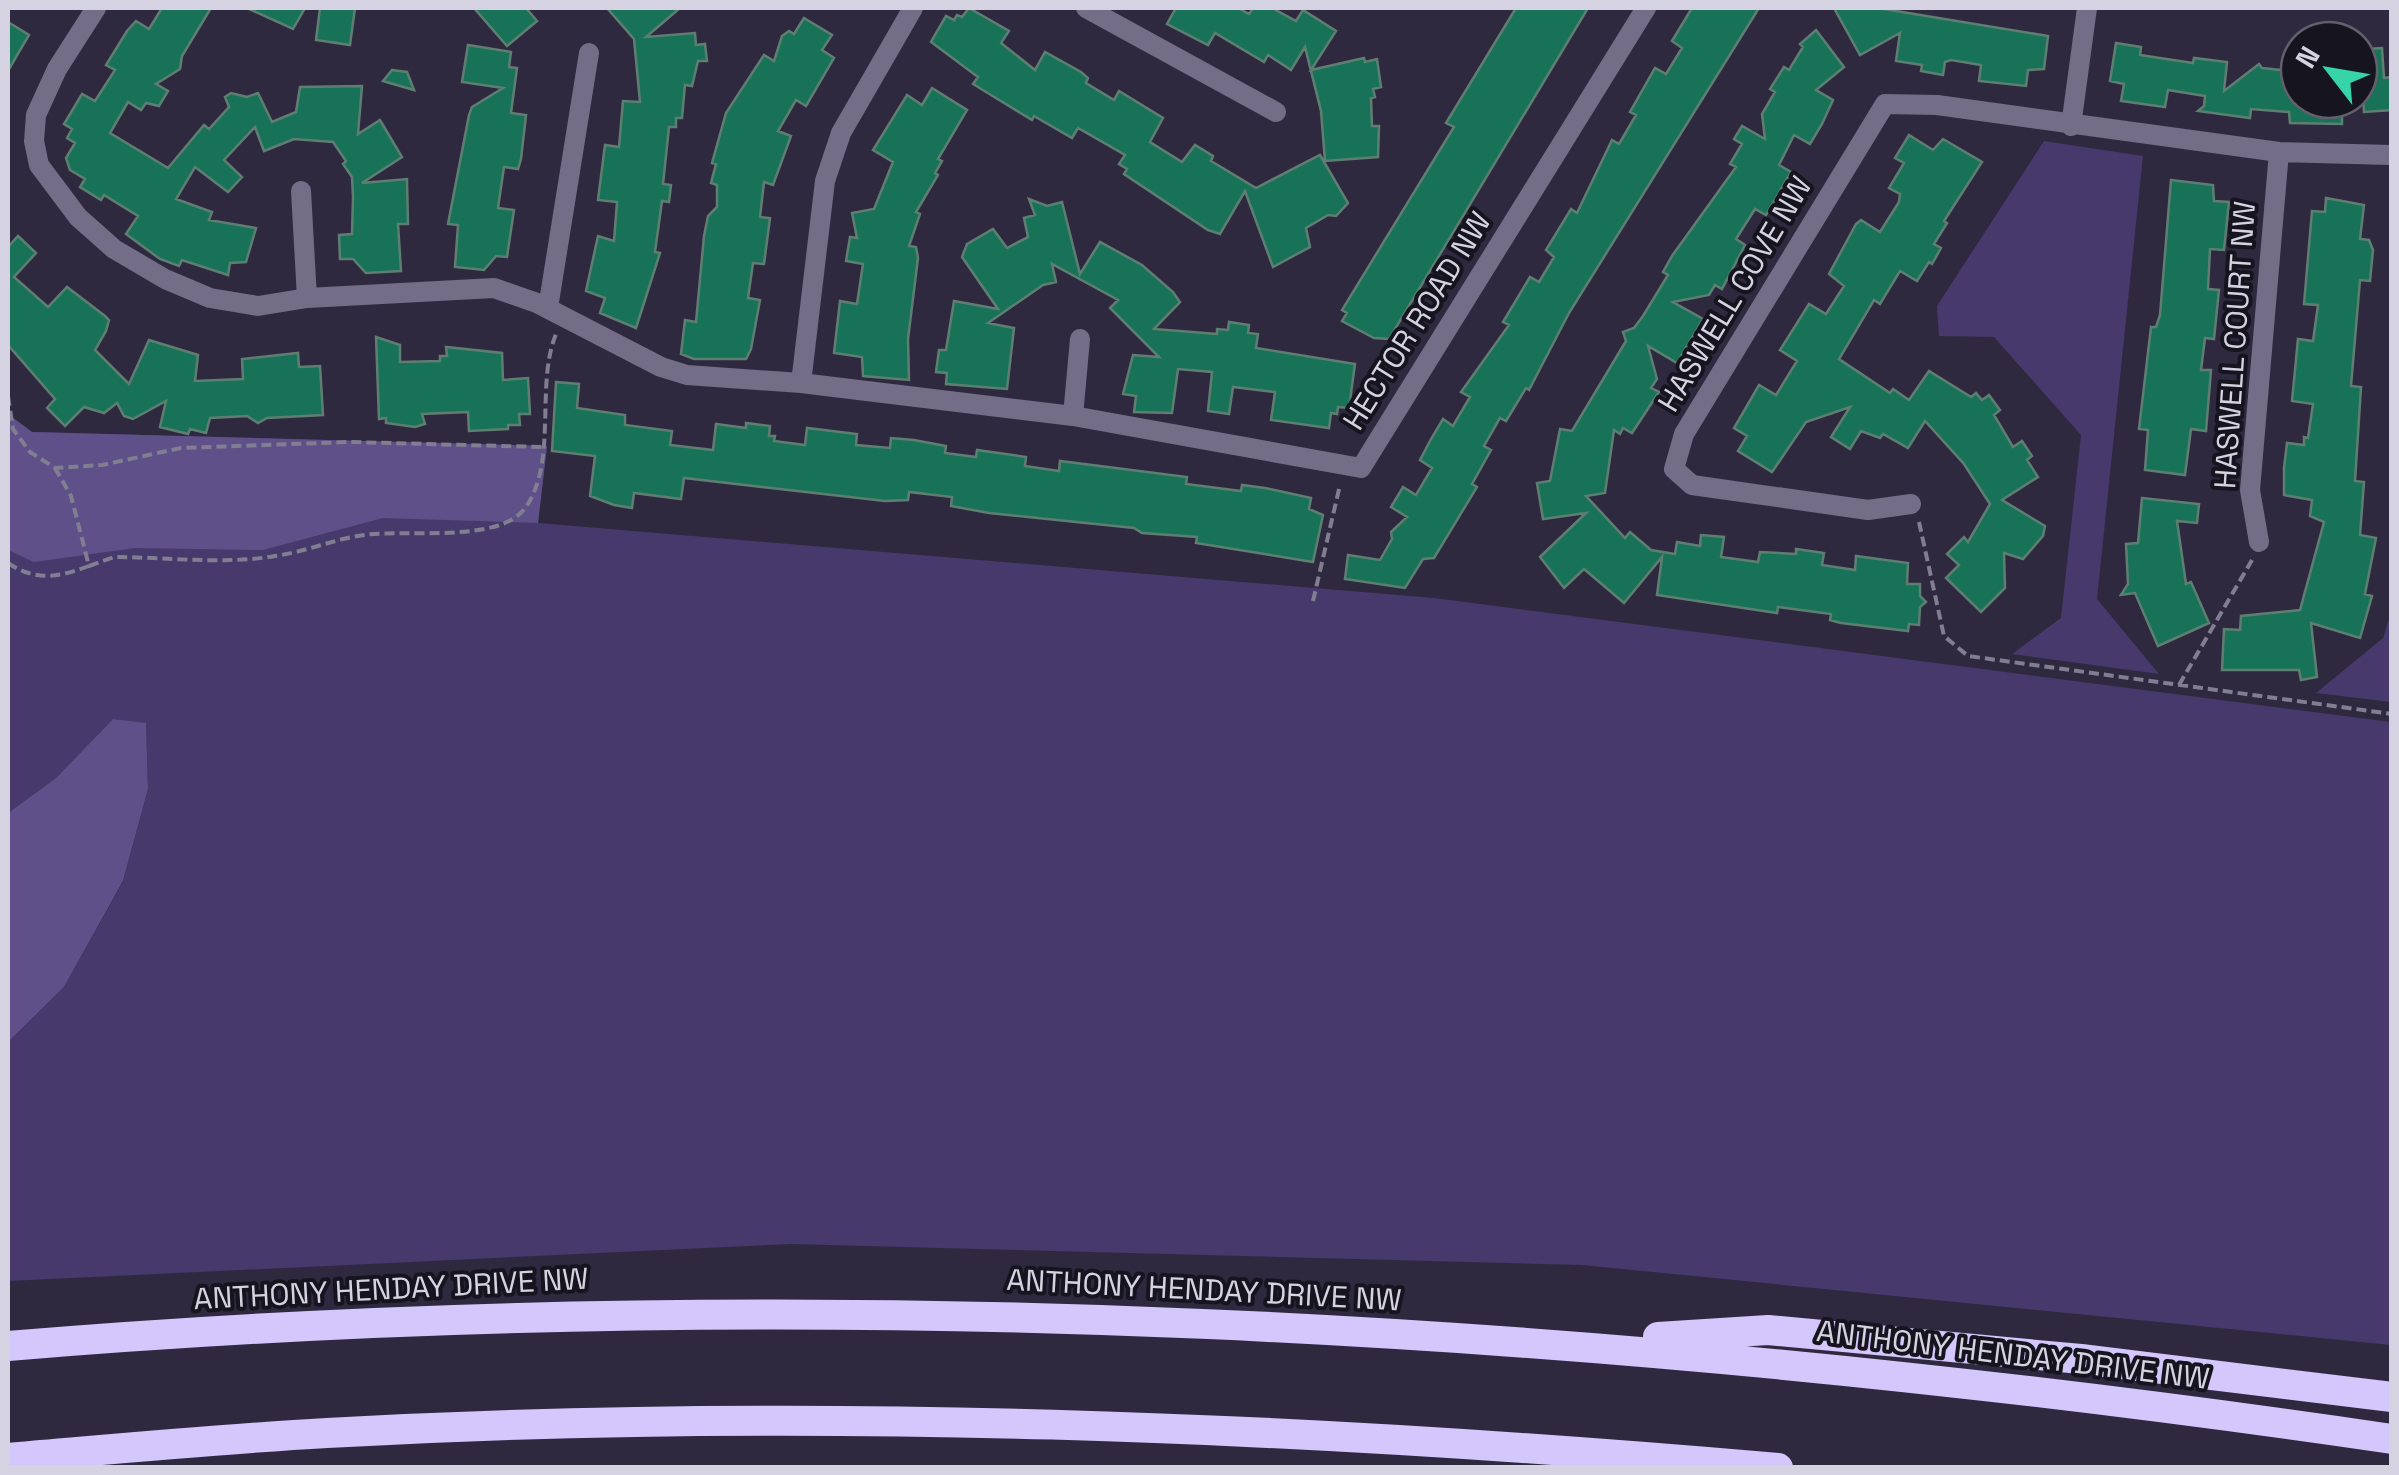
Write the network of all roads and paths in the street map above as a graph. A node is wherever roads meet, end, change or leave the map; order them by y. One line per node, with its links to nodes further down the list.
1 (96, 8): 12 (street, HECTOR ROAD NW)
2 (913, 8): 15 (street)
3 (1086, 8): 7 (street)
4 (1646, 8): 19 (street, HECTOR ROAD NW)
5 (2087, 8): 8 (street)
6 (589, 53): 13 (street)
7 (1276, 112)
8 (2072, 126): 9 (street); 21 (street, HASWELL COVE NW)
9 (2279, 152): 10 (street); 22 (street, HASWELL COURT NW)
10 (2392, 155)
11 (302, 191): 12 (street)
12 (307, 298): 13 (street, HECTOR ROAD NW)
13 (556, 312): 15 (street, HECTOR ROAD NW); 18 (path)
14 (1080, 339): 17 (street)
15 (801, 383): 17 (street, HECTOR ROAD NW)
16 (8, 396): 20 (path)
17 (1072, 416): 19 (street, HECTOR ROAD NW)
18 (543, 448): 20 (path); 24 (path)
19 (1344, 465): 25 (path)
20 (55, 468): 24 (path)
21 (1911, 504): 26 (path)
22 (2260, 542): 26 (path)
23 (8, 563): 24 (path)
24 (89, 566)
25 (1313, 602)
26 (2179, 685): 27 (path)
27 (2392, 714)
28 (1562, 1343): 29 (highway, ANTHONY HENDAY DRIVE NW); 30 (highway); 31 (highway, ANTHONY HENDAY DRIVE NW)
29 (8, 1346)
30 (2392, 1397)
31 (2392, 1439)
32 (8, 1458): 33 (highway)
33 (1778, 1468)

